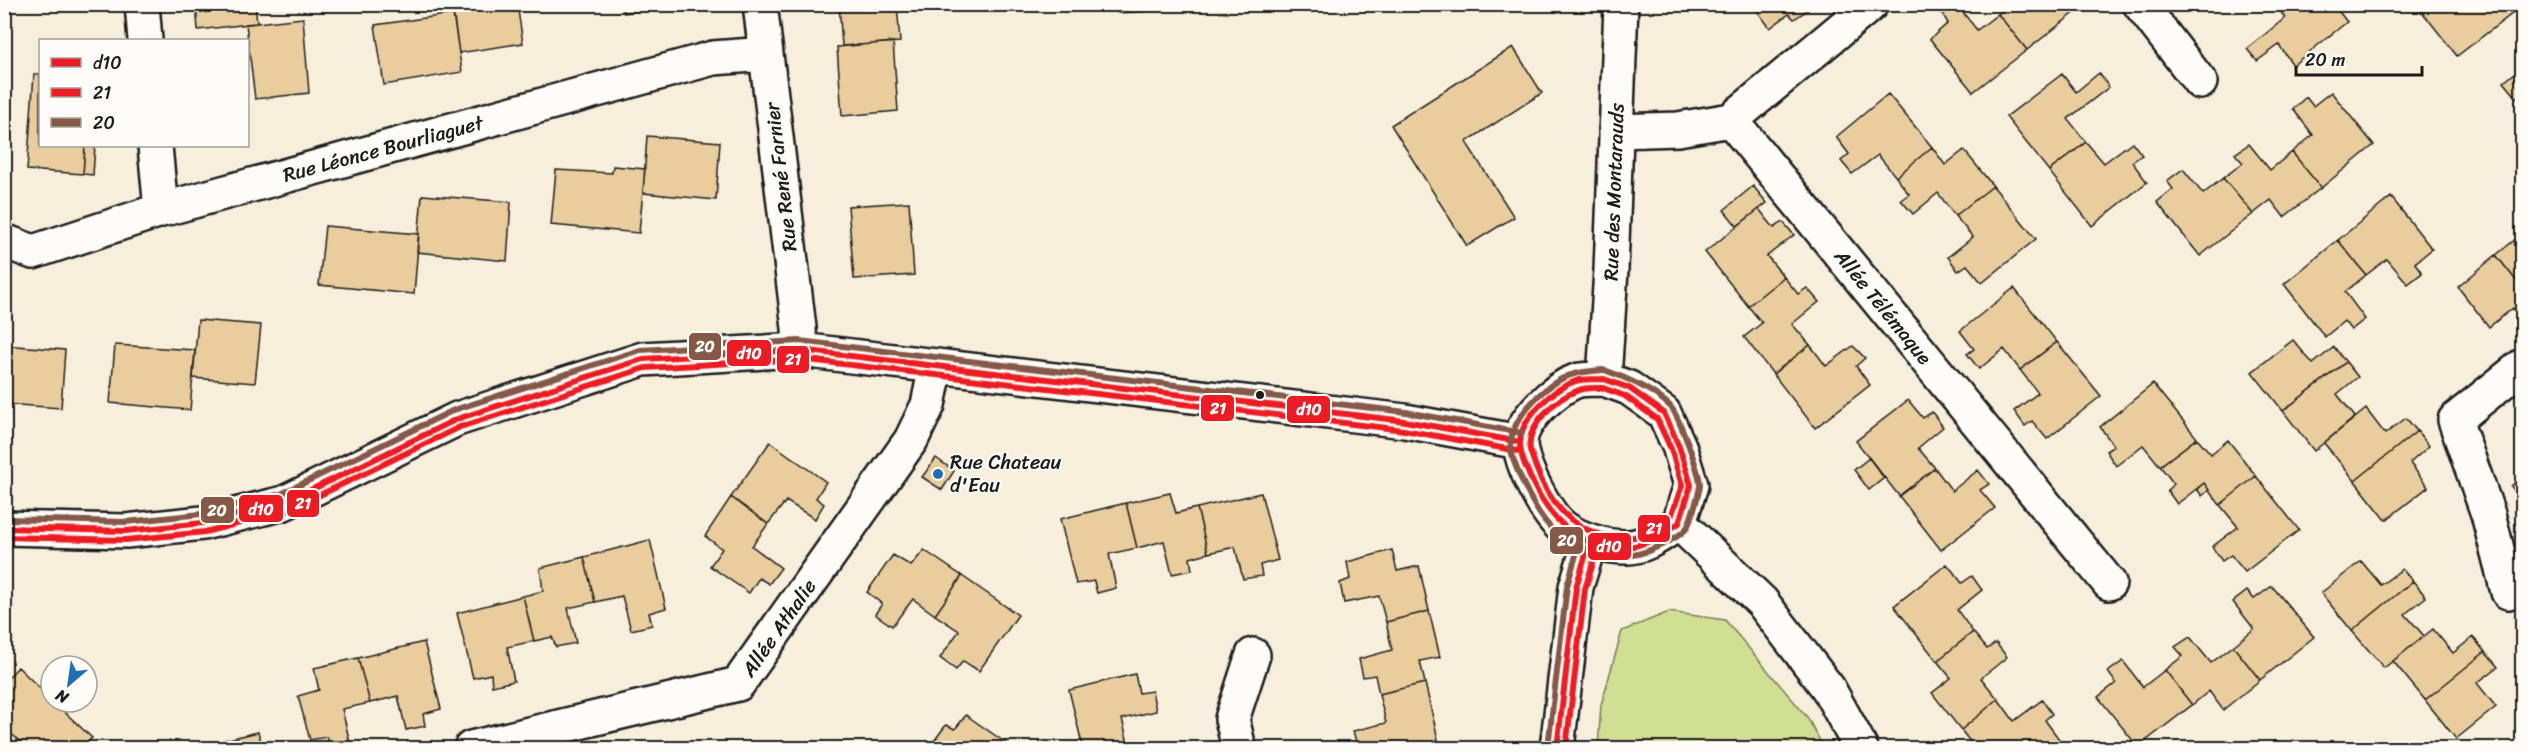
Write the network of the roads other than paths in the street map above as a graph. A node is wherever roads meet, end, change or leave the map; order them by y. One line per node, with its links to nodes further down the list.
1 (142, 4): 6 (street)
2 (760, 4): 7 (street, Rue René Farnier)
3 (1621, 4): 10 (street, Rue des Montarauds)
4 (1871, 4): 9 (street)
5 (2140, 4): 8 (street)
6 (145, 39)
7 (766, 54): 12 (street, Rue Léonce Bourliaguet); 14 (street, Rue René Farnier)
8 (2200, 82)
9 (1731, 120): 10 (street); 22 (street, Allée Télémaque)
10 (1616, 131): 17 (street, Rue des Montarauds)
11 (155, 147): 12 (street)
12 (161, 210): 13 (street, Rue Léonce Bourliaguet)
13 (4, 241)
14 (800, 351): 15 (street); 20 (street)
15 (936, 366): 18 (street); 25 (street, Allée Athalie)
16 (2523, 366): 23 (street)
17 (1604, 379): 18 (street); 19 (street)
18 (1520, 442): 21 (street)
19 (1679, 523): 21 (street); 28 (street)
20 (4, 528)
21 (1590, 541): 27 (street)
22 (2109, 583)
23 (2508, 592)
24 (1253, 655): 26 (street)
25 (471, 748)
26 (1239, 748)
27 (1557, 748)
28 (1861, 748)

